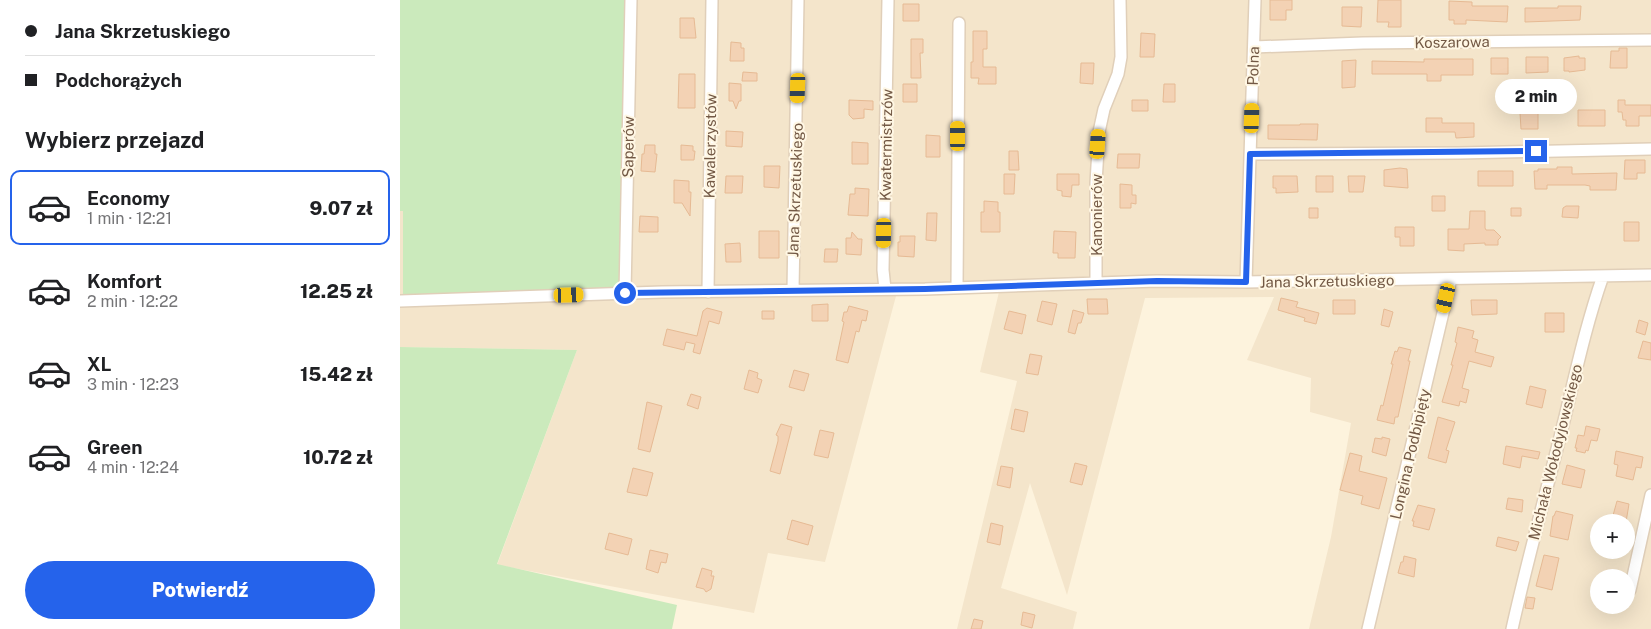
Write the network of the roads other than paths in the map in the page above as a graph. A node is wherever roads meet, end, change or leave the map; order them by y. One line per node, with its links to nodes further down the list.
1 (631, 0): 21 (street, Saperów)
2 (712, 0): 20 (street, Kawalerzystów)
3 (798, 0): 19 (street, Jana Skrzetuskiego)
4 (888, 0): 18 (street, Kwatermistrzów)
5 (1120, 0): 16 (street, Kanonierów)
6 (1255, 0): 9 (street, Polna)
7 (959, 23): 17 (street)
8 (1651, 40): 9 (street, Koszarowa)
9 (1254, 47): 11 (street, Polna)
10 (1651, 149): 11 (street)
11 (1250, 154): 15 (street, Polna)
12 (1651, 275): 13 (street, Jana Skrzetuskiego)
13 (1603, 276): 14 (street, Jana Skrzetuskiego); 26 (street, Michała Wołodyjowskiego)
14 (1451, 279): 15 (street, Jana Skrzetuskiego); 25 (street, Longina Podbipięty)
15 (1246, 282): 16 (street, Jana Skrzetuskiego)
16 (1096, 283): 17 (street, Jana Skrzetuskiego)
17 (957, 287): 18 (street, Jana Skrzetuskiego)
18 (884, 289): 19 (street, Jana Skrzetuskiego)
19 (793, 290): 20 (street, Jana Skrzetuskiego)
20 (708, 292): 21 (street, Jana Skrzetuskiego)
21 (625, 293): 22 (street, Jana Skrzetuskiego)
22 (400, 301)
23 (1651, 494): 24 (street)
24 (1635, 569)
25 (1368, 629)
26 (1512, 629)

